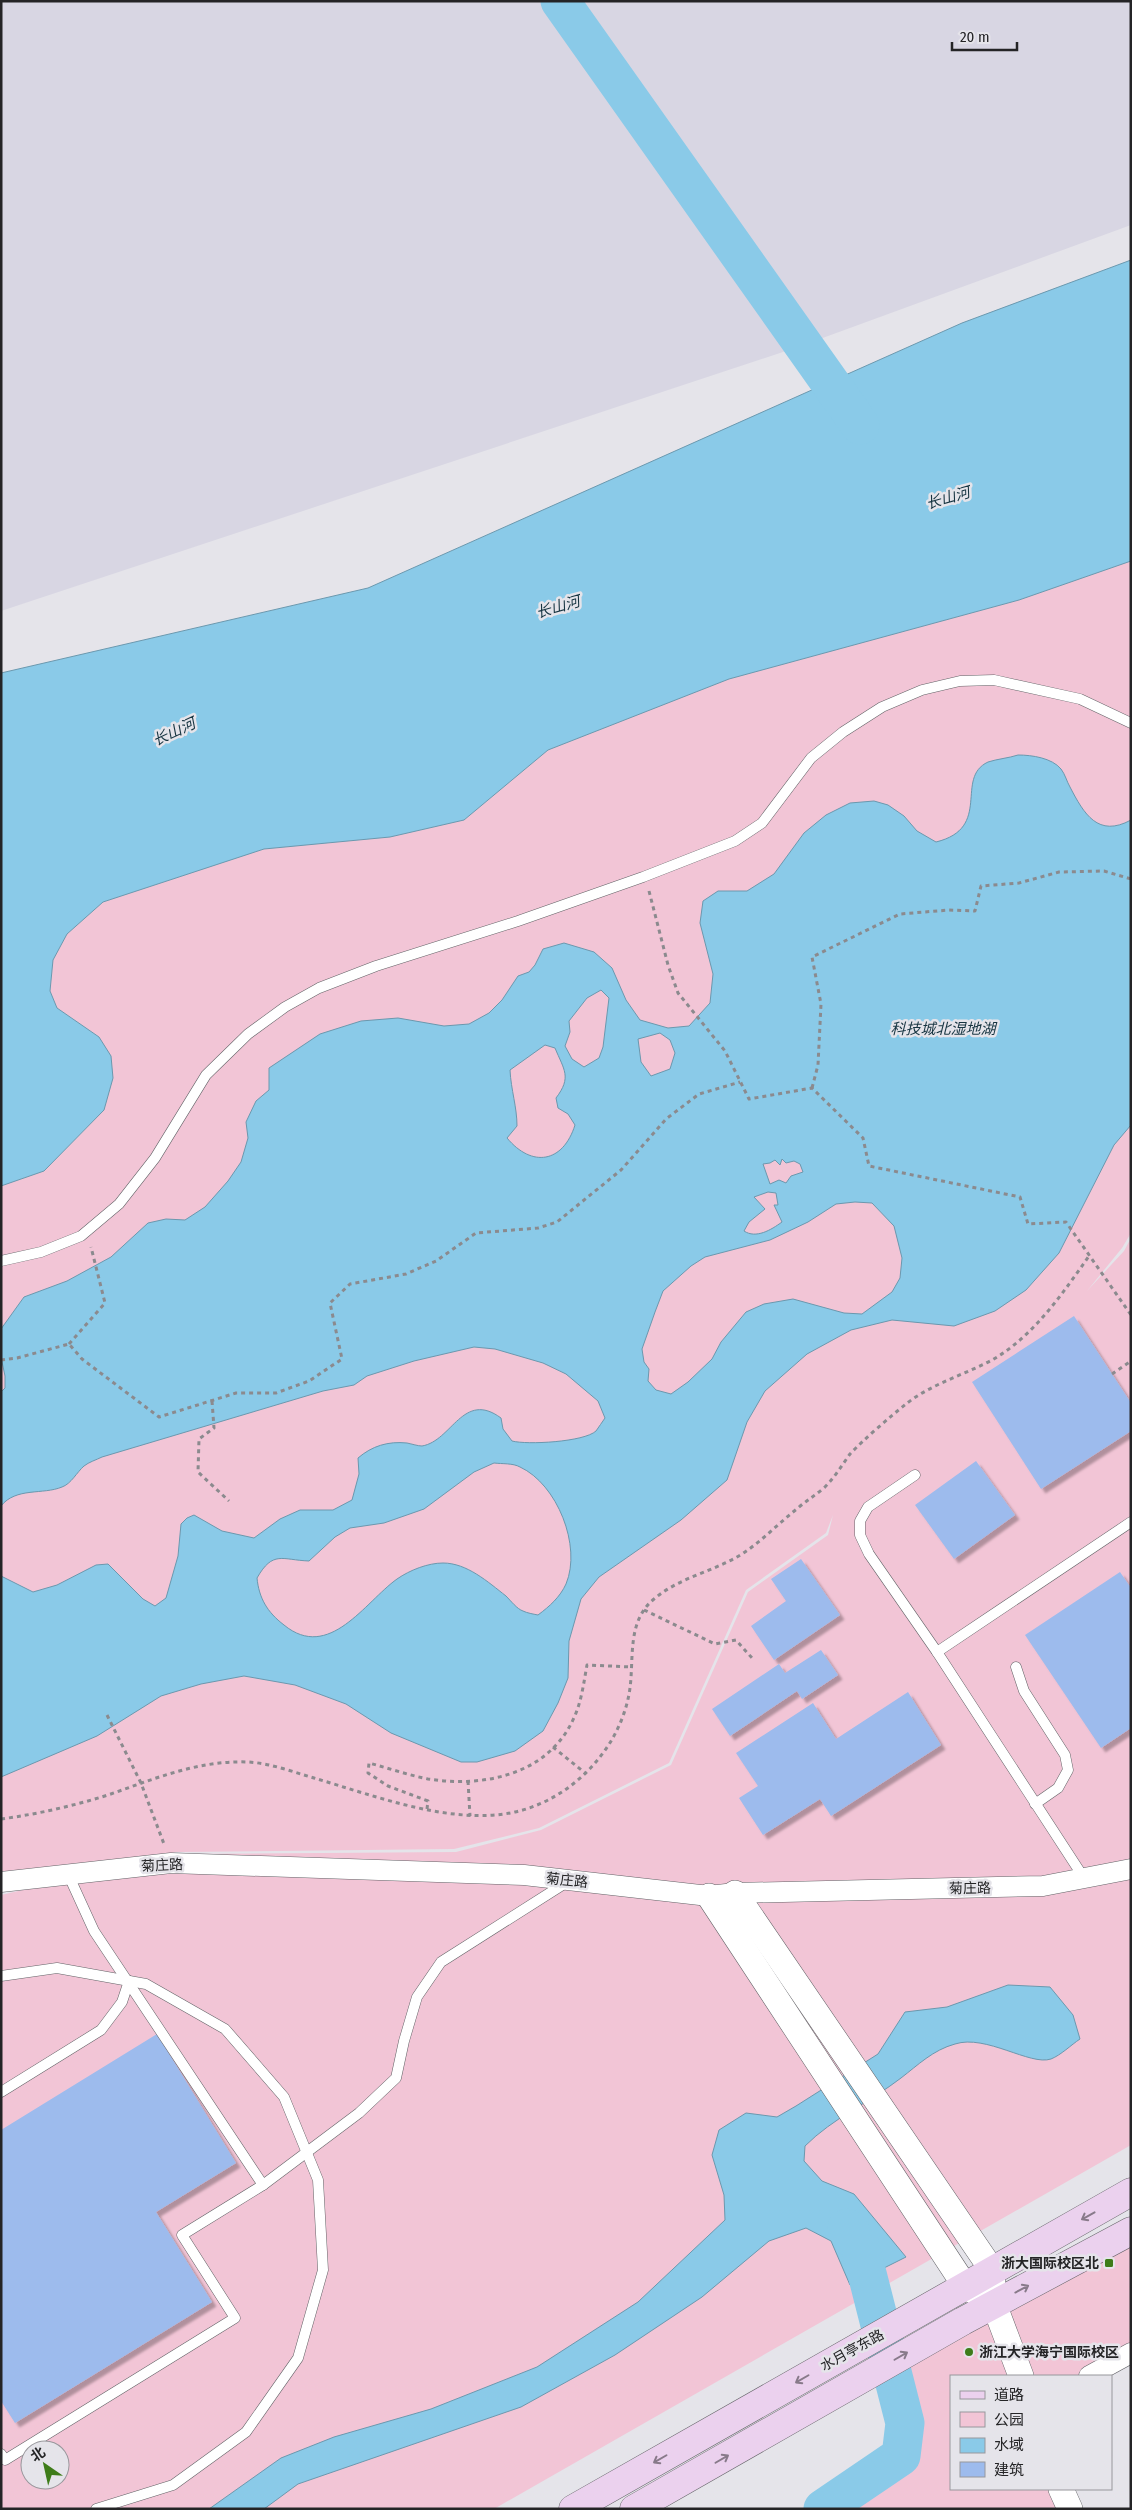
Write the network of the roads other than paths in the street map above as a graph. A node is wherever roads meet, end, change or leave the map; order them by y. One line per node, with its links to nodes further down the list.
1 (1131, 723): 2 (lane)
2 (1, 1261)
3 (915, 1475): 5 (lane)
4 (1131, 1522): 5 (lane)
5 (936, 1652): 7 (lane)
6 (1016, 1667): 7 (lane)
7 (1036, 1804): 10 (lane)
8 (1131, 1869): 10 (street, 菊庄路)
9 (68, 1874): 11 (street, 菊庄路); 12 (street, 菊庄路); 16 (lane)
10 (1084, 1878): 13 (street, 菊庄路)
11 (569, 1880): 14 (street, 菊庄路); 18 (lane)
12 (1, 1882)
13 (735, 1893): 14 (street, 菊庄路); 22 (street)
14 (710, 1896): 23 (street)
15 (1, 1976): 16 (lane)
16 (129, 1981): 17 (lane); 18 (lane); 19 (lane)
17 (1, 2092)
18 (307, 2152): 19 (lane); 30 (lane)
19 (263, 2186): 28 (lane)
20 (1131, 2192): 22 (main road, 水月亭东路, one-way to 22)
21 (1131, 2231): 24 (main road, one-way to 21)
22 (992, 2270): 23 (main road, 水月亭东路); 24 (street)
23 (956, 2291): 24 (street); 31 (main road, 水月亭东路, one-way to 31)
24 (994, 2304): 26 (street); 32 (main road, one-way to 24)
25 (1131, 2353): 27 (street)
26 (1020, 2375)
27 (1091, 2375)
28 (1, 2454)
29 (1061, 2490): 33 (street)
30 (96, 2509)
31 (573, 2509)
32 (634, 2509)
33 (1070, 2509)

